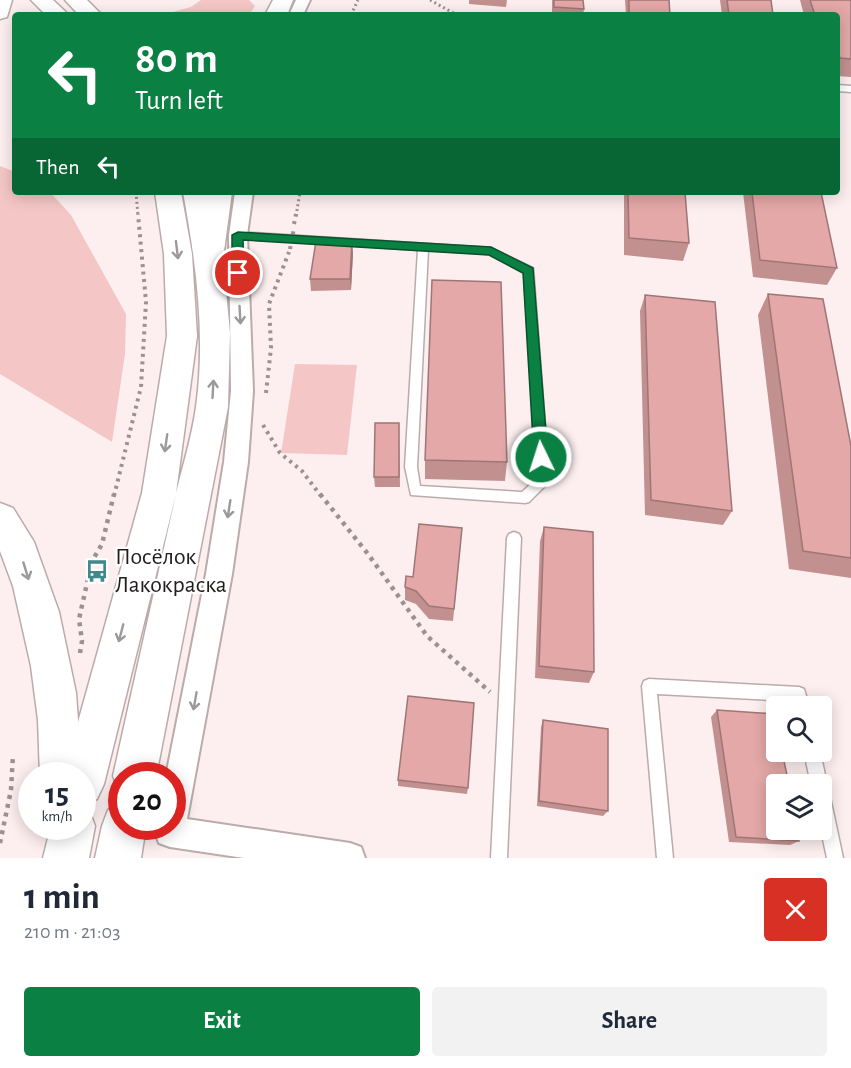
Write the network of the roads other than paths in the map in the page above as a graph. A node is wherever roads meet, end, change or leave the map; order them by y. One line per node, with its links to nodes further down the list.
1 (2, 0): 8 (main road)
2 (41, 0): 6 (main road)
3 (75, 0): 7 (main road)
4 (303, 0): 5 (street)
5 (283, 7)
6 (55, 12)
7 (88, 12)
8 (0, 13)
9 (168, 195): 20 (main road, one-way to 20)
10 (197, 195): 15 (main road)
11 (219, 195): 15 (main road)
12 (244, 195): 13 (street)
13 (238, 235): 14 (lane); 22 (street, one-way to 22)
14 (423, 246): 14 (lane)
15 (208, 259): 21 (main road, one-way to 15)
16 (0, 519): 19 (main road, one-way to 19)
17 (514, 538): 32 (lane)
18 (800, 696): 33 (lane)
19 (61, 762)
20 (87, 762)
21 (138, 762)
22 (183, 762)
23 (186, 830): 31 (street)
24 (54, 840): 28 (main road)
25 (70, 840): 29 (main road)
26 (121, 840): 30 (main road)
27 (832, 840): 34 (lane)
28 (52, 858)
29 (66, 858)
30 (118, 858)
31 (350, 858)
32 (499, 858)
33 (665, 858)
34 (836, 858)

